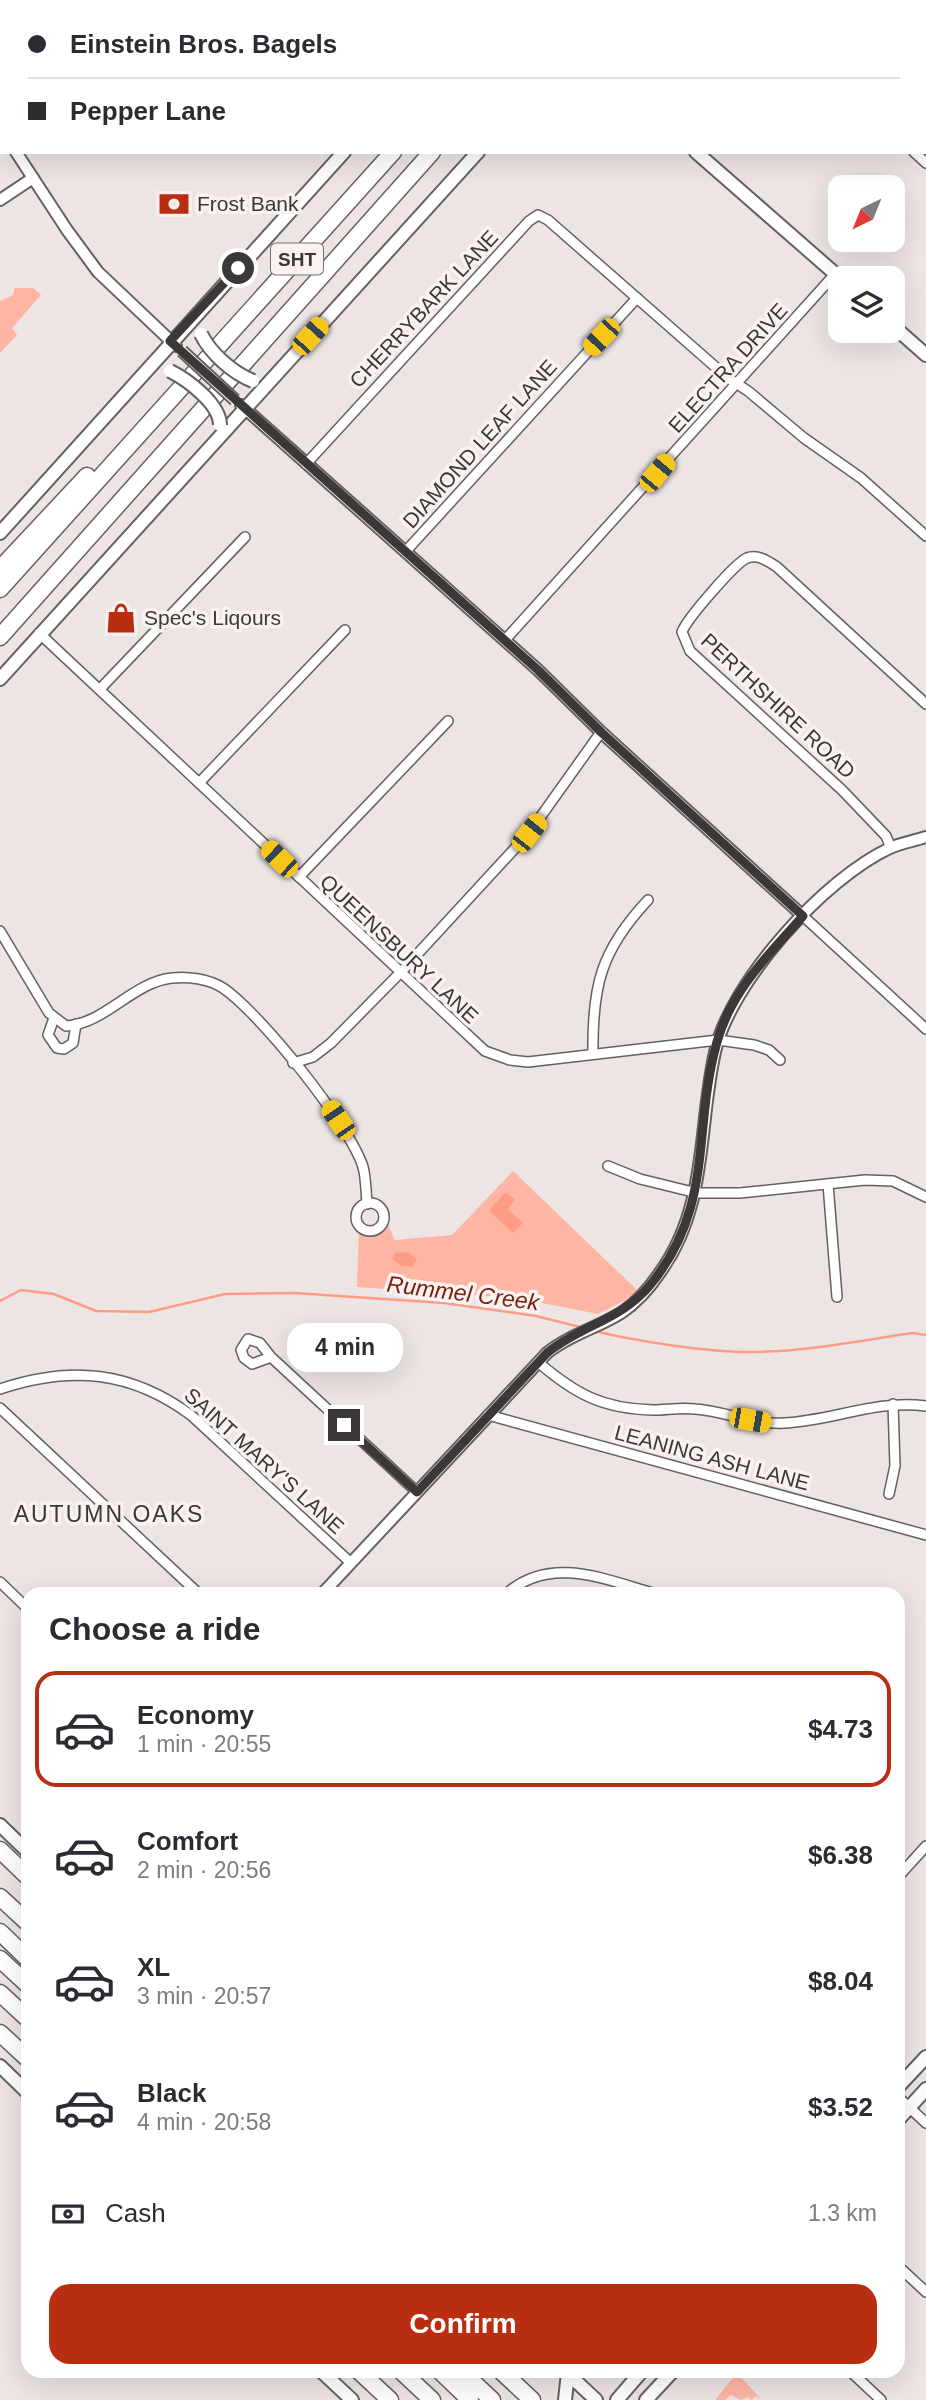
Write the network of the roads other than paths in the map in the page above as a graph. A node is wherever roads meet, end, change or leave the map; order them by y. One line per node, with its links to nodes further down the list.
1 (17, 154): 7 (street)
2 (342, 154): 12 (main road)
3 (391, 154): 21 (highway, SHT)
4 (430, 154): 28 (highway, SHT)
5 (476, 154): 17 (main road)
6 (698, 154): 9 (main road)
7 (33, 178): 8 (street); 14 (street)
8 (0, 200)
9 (828, 267)
10 (828, 287): 18 (street, ELECTRA DRIVE)
11 (637, 298): 18 (street); 22 (street, CHERRYBARK LANE); 26 (street, DIAMOND LEAF LANE)
12 (205, 304): 14 (main road); 17 (main road, bridge)
13 (905, 336): 15 (main road)
14 (170, 341): 16 (main road); 19 (street, bridge)
15 (926, 355)
16 (145, 372): 20 (main road, bridge); 23 (main road)
17 (272, 377): 19 (main road)
18 (738, 384): 24 (street); 33 (street, ELECTRA DRIVE)
19 (239, 404): 20 (main road); 22 (street)
20 (215, 440): 31 (main road)
21 (116, 460): 27 (highway); 29 (highway, SHT)
22 (306, 464): 26 (street)
23 (0, 533)
24 (926, 536)
25 (245, 537): 36 (street)
26 (406, 551): 33 (street)
27 (0, 569)
28 (59, 571): 32 (highway, SHT); 34 (highway)
29 (0, 589)
30 (345, 630): 40 (street)
31 (40, 634): 35 (main road); 36 (street, QUEENSBURY LANE)
32 (0, 637)
33 (505, 640): 39 (street)
34 (0, 644)
35 (0, 679)
36 (100, 690): 40 (street, QUEENSBURY LANE)
37 (926, 704): 42 (street, PERTHSHIRE ROAD)
38 (448, 721): 43 (street)
39 (601, 732): 45 (street); 47 (street)
40 (200, 783): 43 (street, QUEENSBURY LANE)
41 (926, 837): 42 (street)
42 (891, 848): 45 (street)
43 (299, 877): 47 (street, QUEENSBURY LANE)
44 (648, 900): 52 (street)
45 (803, 916): 50 (street); 51 (street)
46 (0, 931): 48 (street)
47 (400, 973): 52 (street, QUEENSBURY LANE); 54 (street)
48 (54, 1018): 49 (street); 49 (street)
49 (76, 1024): 54 (street)
50 (926, 1029)
51 (718, 1040): 52 (street, QUEENSBURY LANE); 53 (street, QUEENSBURY LANE); 57 (street)
52 (593, 1054)
53 (780, 1060)
54 (293, 1063): 59 (street)
55 (608, 1166): 57 (street)
56 (828, 1184): 57 (street); 58 (street); 60 (street)
57 (696, 1193): 62 (street)
58 (926, 1197)
59 (367, 1203)
60 (837, 1297)
61 (271, 1357): 68 (street)
62 (538, 1362): 64 (street); 67 (street)
63 (0, 1389): 71 (street, SAINT MARY'S LANE)
64 (893, 1404): 65 (street); 69 (street)
65 (926, 1406)
66 (0, 1408): 73 (street)
67 (488, 1415): 68 (street); 70 (street, LEANING ASH LANE)
68 (417, 1492): 71 (street)
69 (889, 1494)
70 (926, 1535)
71 (351, 1563): 74 (street)
72 (0, 1582): 77 (street)
73 (192, 1587)
74 (329, 1587)
75 (517, 1587): 76 (street)
76 (632, 1587)
77 (21, 1602)
78 (0, 1825): 79 (main road)
79 (21, 1845)
80 (926, 1846): 82 (street)
81 (0, 1850): 83 (highway)
82 (905, 1869)
83 (21, 1870)
84 (0, 1897): 85 (highway)
85 (21, 1916)
86 (0, 1932): 87 (highway)
87 (21, 1952)
88 (0, 1959): 89 (highway)
89 (21, 1978)
90 (0, 1993): 91 (highway)
91 (21, 2012)
92 (0, 2033): 94 (highway)
93 (0, 2045): 96 (highway)
94 (21, 2052)
95 (926, 2057): 98 (main road)
96 (21, 2062)
97 (0, 2066): 99 (main road)
98 (905, 2080)
99 (21, 2086)
100 (926, 2089): 102 (main road)
101 (905, 2104): 102 (street)
102 (909, 2108): 103 (main road); 104 (street)
103 (905, 2112)
104 (926, 2123)
105 (905, 2272): 106 (street)
106 (926, 2292)
107 (328, 2378): 118 (main road)
108 (366, 2378): 119 (highway)
109 (408, 2378): 120 (highway)
110 (447, 2378): 121 (highway)
111 (468, 2378): 122 (highway)
112 (508, 2378): 123 (highway)
113 (566, 2378): 124 (main road)
114 (572, 2378): 125 (main road)
115 (636, 2378): 126 (main road)
116 (666, 2378): 127 (main road)
117 (857, 2378): 128 (street)
118 (352, 2400)
119 (390, 2400)
120 (432, 2400)
121 (470, 2400)
122 (492, 2400)
123 (532, 2400)
124 (565, 2400)
125 (596, 2400)
126 (617, 2400)
127 (646, 2400)
128 (881, 2400)

